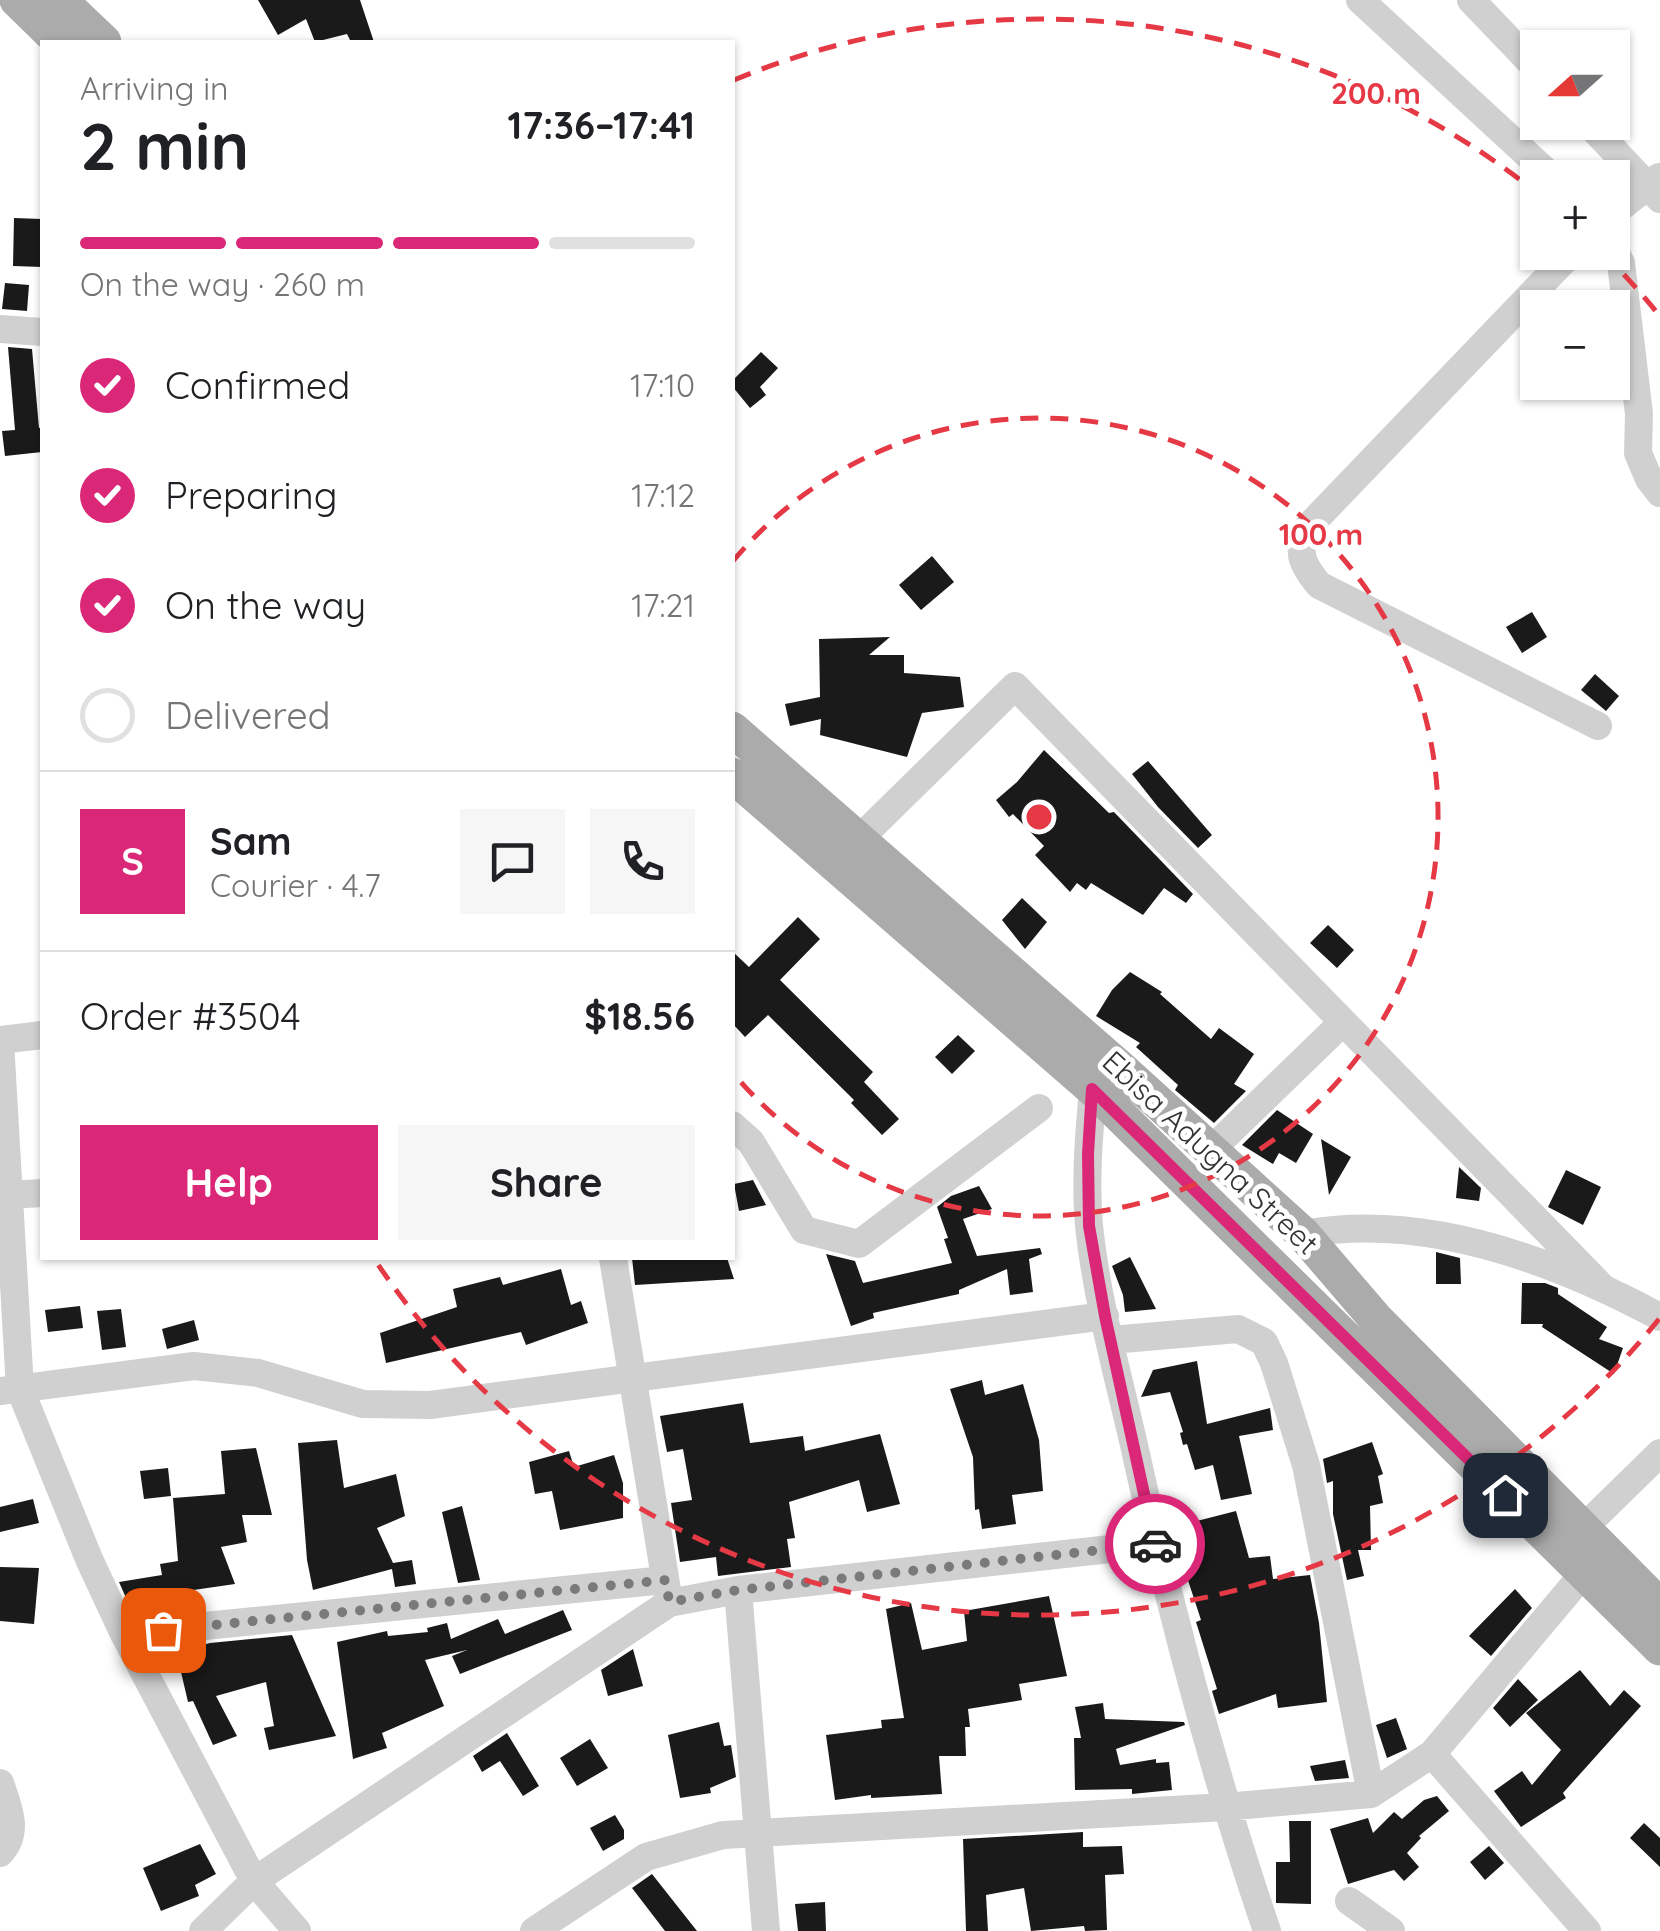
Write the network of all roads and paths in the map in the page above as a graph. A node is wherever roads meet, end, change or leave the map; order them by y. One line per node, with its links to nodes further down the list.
1 (17, 0): 5 (main road)
2 (60, 0): 6 (main road)
3 (1360, 0): 9 (street)
4 (1470, 0): 7 (street)
5 (58, 40)
6 (102, 40)
7 (1520, 51)
8 (1606, 140): 10 (street)
9 (1533, 160)
10 (1656, 187): 11 (street)
11 (1630, 203)
12 (1555, 270): 17 (street)
13 (1622, 270): 16 (street)
14 (0, 329): 15 (street)
15 (40, 332)
16 (1660, 493)
17 (1598, 726)
18 (735, 732): 20 (main road, Ebisa Adugna Street)
19 (735, 777): 24 (main road, Ebisa Adugna Street)
20 (858, 840): 21 (street); 27 (main road, Ebisa Adugna Street)
21 (1343, 1022): 27 (street); 32 (street)
22 (40, 1035): 23 (street)
23 (0, 1040): 29 (street)
24 (1092, 1089): 34 (street); 39 (main road, Ebisa Adugna Street)
25 (1040, 1108): 26 (street)
26 (735, 1128)
27 (1211, 1150): 30 (main road, Ebisa Adugna Street)
28 (40, 1193): 29 (street)
29 (8, 1195): 36 (street)
30 (1304, 1234): 32 (street); 39 (main road, Ebisa Adugna Street)
31 (613, 1260): 35 (street)
32 (1603, 1288): 33 (street)
33 (1660, 1316)
34 (1108, 1328): 35 (street); 38 (street); 47 (street)
35 (632, 1378): 36 (street); 41 (street)
36 (10, 1390): 43 (street)
37 (1660, 1454): 39 (street)
38 (1156, 1544): 40 (street); 48 (street)
39 (1576, 1550): 42 (main road, Ebisa Adugna Street); 44 (main road, Ebisa Adugna Street); 45 (street)
40 (738, 1590): 41 (street); 49 (street)
41 (667, 1591): 43 (street); 51 (street)
42 (1660, 1606)
43 (124, 1634): 51 (street)
44 (1660, 1648)
45 (1432, 1754): 47 (street); 59 (street)
46 (0, 1783): 50 (street)
47 (1371, 1794): 48 (street)
48 (1226, 1807): 49 (street); 57 (street)
49 (758, 1831): 55 (street); 56 (street)
50 (0, 1853)
51 (254, 1881): 53 (street); 54 (street)
52 (1349, 1901): 58 (street)
53 (203, 1931)
54 (297, 1931)
55 (534, 1931)
56 (766, 1931)
57 (1267, 1931)
58 (1391, 1931)
59 (1586, 1931)

